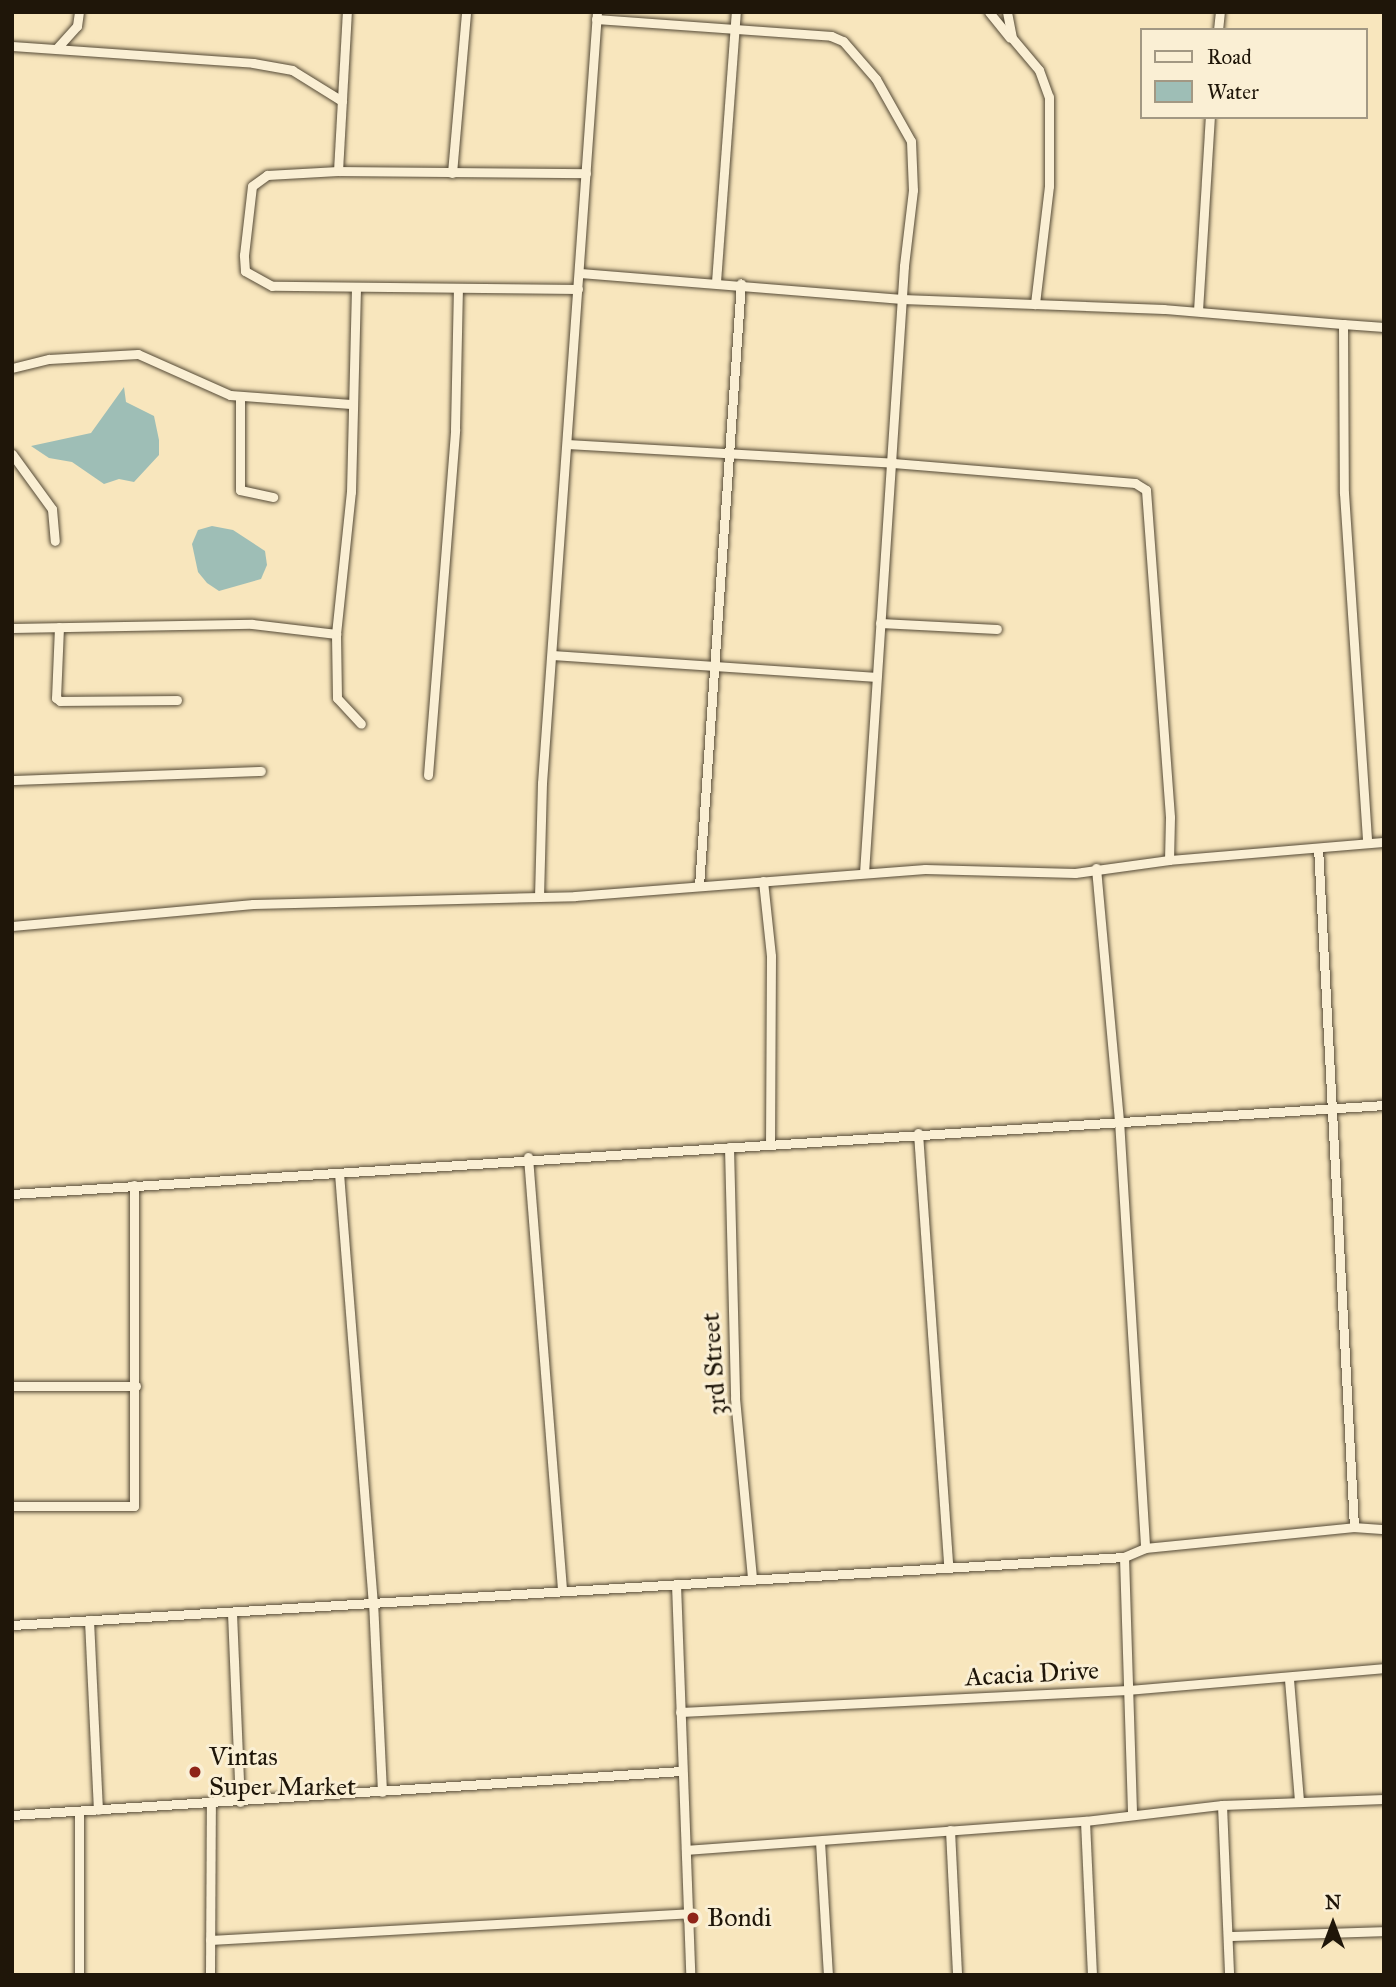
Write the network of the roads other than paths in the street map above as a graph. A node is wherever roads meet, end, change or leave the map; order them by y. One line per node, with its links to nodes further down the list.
1 (79, 12): 11 (street)
2 (347, 12): 12 (street)
3 (466, 12): 15 (street)
4 (736, 12): 8 (street)
5 (989, 12): 9 (street)
6 (1007, 12): 9 (street)
7 (596, 16): 8 (street); 16 (street)
8 (735, 32): 18 (street); 23 (street)
9 (1015, 44): 24 (street)
10 (12, 46): 11 (street)
11 (57, 48): 12 (street)
12 (342, 102): 14 (street)
13 (1210, 119): 25 (street)
14 (338, 171): 15 (street); 20 (street)
15 (452, 173): 16 (street)
16 (586, 173): 17 (street)
17 (580, 273): 18 (street); 22 (street)
18 (716, 282): 19 (street)
19 (741, 284): 23 (street); 33 (street)
20 (356, 287): 21 (street); 30 (street)
21 (458, 288): 22 (street); 48 (street)
22 (578, 289): 31 (street)
23 (902, 299): 24 (street); 34 (street)
24 (1035, 304): 25 (street)
25 (1198, 311): 26 (street)
26 (1343, 324): 27 (street); 50 (street)
27 (1384, 327)
28 (12, 368): 29 (street)
29 (240, 397): 30 (street); 35 (street)
30 (351, 404): 41 (street)
31 (567, 443): 33 (street); 42 (street)
32 (12, 454): 36 (street)
33 (727, 455): 34 (street); 43 (street)
34 (893, 463): 37 (street); 53 (street)
35 (273, 497)
36 (55, 541)
37 (880, 623): 40 (street); 44 (street)
38 (59, 627): 39 (street); 41 (street); 45 (street)
39 (12, 628)
40 (997, 629)
41 (336, 634): 46 (street)
42 (553, 655): 43 (street); 58 (street)
43 (714, 663): 44 (street); 57 (street)
44 (876, 677): 55 (street)
45 (177, 700)
46 (361, 724)
47 (261, 771): 49 (street)
48 (428, 775)
49 (12, 780)
50 (1367, 842): 51 (street); 52 (street)
51 (1384, 842)
52 (1318, 848): 53 (street); 61 (street)
53 (1169, 860): 54 (street)
54 (1096, 868): 55 (street); 62 (street)
55 (864, 873): 56 (street)
56 (763, 881): 57 (street); 64 (street)
57 (699, 886): 58 (street)
58 (538, 897): 59 (street)
59 (12, 926)
60 (1384, 1105): 61 (street)
61 (1331, 1109): 62 (street); 73 (street)
62 (1119, 1121): 63 (street); 75 (street)
63 (918, 1133): 64 (street); 77 (street)
64 (770, 1144): 65 (street)
65 (729, 1147): 66 (street); 78 (street, 3rd Street)
66 (528, 1157): 67 (street); 80 (street)
67 (339, 1172): 68 (street); 81 (street)
68 (134, 1185): 69 (street); 71 (street)
69 (12, 1194)
70 (12, 1386): 71 (street)
71 (136, 1386): 72 (street)
72 (12, 1506)
73 (1354, 1527): 74 (street); 75 (street)
74 (1384, 1529)
75 (1145, 1548): 76 (street)
76 (1124, 1557): 77 (street); 87 (street)
77 (948, 1565): 78 (street)
78 (752, 1577): 79 (street)
79 (676, 1584): 80 (street); 88 (street)
80 (562, 1589): 81 (street)
81 (373, 1601): 82 (street); 90 (street)
82 (232, 1613): 83 (street); 93 (street)
83 (89, 1620): 84 (street); 96 (street)
84 (12, 1625)
85 (1384, 1668): 86 (street, Acacia Drive)
86 (1289, 1679): 87 (street, Acacia Drive); 92 (street)
87 (1128, 1690): 88 (street, Acacia Drive); 98 (street)
88 (681, 1712): 89 (street)
89 (681, 1771): 90 (street); 103 (street)
90 (382, 1792): 93 (street)
91 (1384, 1799): 92 (street)
92 (1299, 1800): 95 (street)
93 (240, 1802): 94 (street)
94 (211, 1804): 96 (street); 107 (street)
95 (1222, 1805): 98 (street); 106 (street)
96 (98, 1810): 97 (street)
97 (79, 1812): 99 (street); 108 (street)
98 (1132, 1813): 100 (street)
99 (12, 1815)
100 (1085, 1821): 101 (street); 113 (street)
101 (950, 1830): 102 (street); 112 (street)
102 (820, 1841): 103 (street); 111 (street)
103 (686, 1850): 104 (street)
104 (689, 1913): 107 (street); 110 (street)
105 (1384, 1931): 106 (street)
106 (1228, 1936): 114 (street)
107 (210, 1940): 109 (street)
108 (79, 1975)
109 (210, 1975)
110 (690, 1975)
111 (828, 1975)
112 (957, 1975)
113 (1092, 1975)
114 (1229, 1975)

